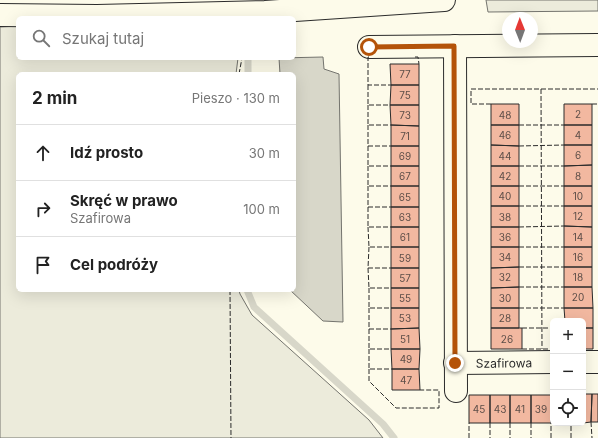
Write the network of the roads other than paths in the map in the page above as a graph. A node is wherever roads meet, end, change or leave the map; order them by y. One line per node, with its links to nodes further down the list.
1 (444, 0): 2 (street)
2 (0, 15)
3 (454, 46): 4 (street); 5 (street); 9 (street)
4 (598, 46)
5 (369, 47)
6 (550, 362): 9 (street, Szafirowa)
7 (586, 362): 8 (street)
8 (598, 362)
9 (455, 363): 10 (street)
10 (456, 391)

